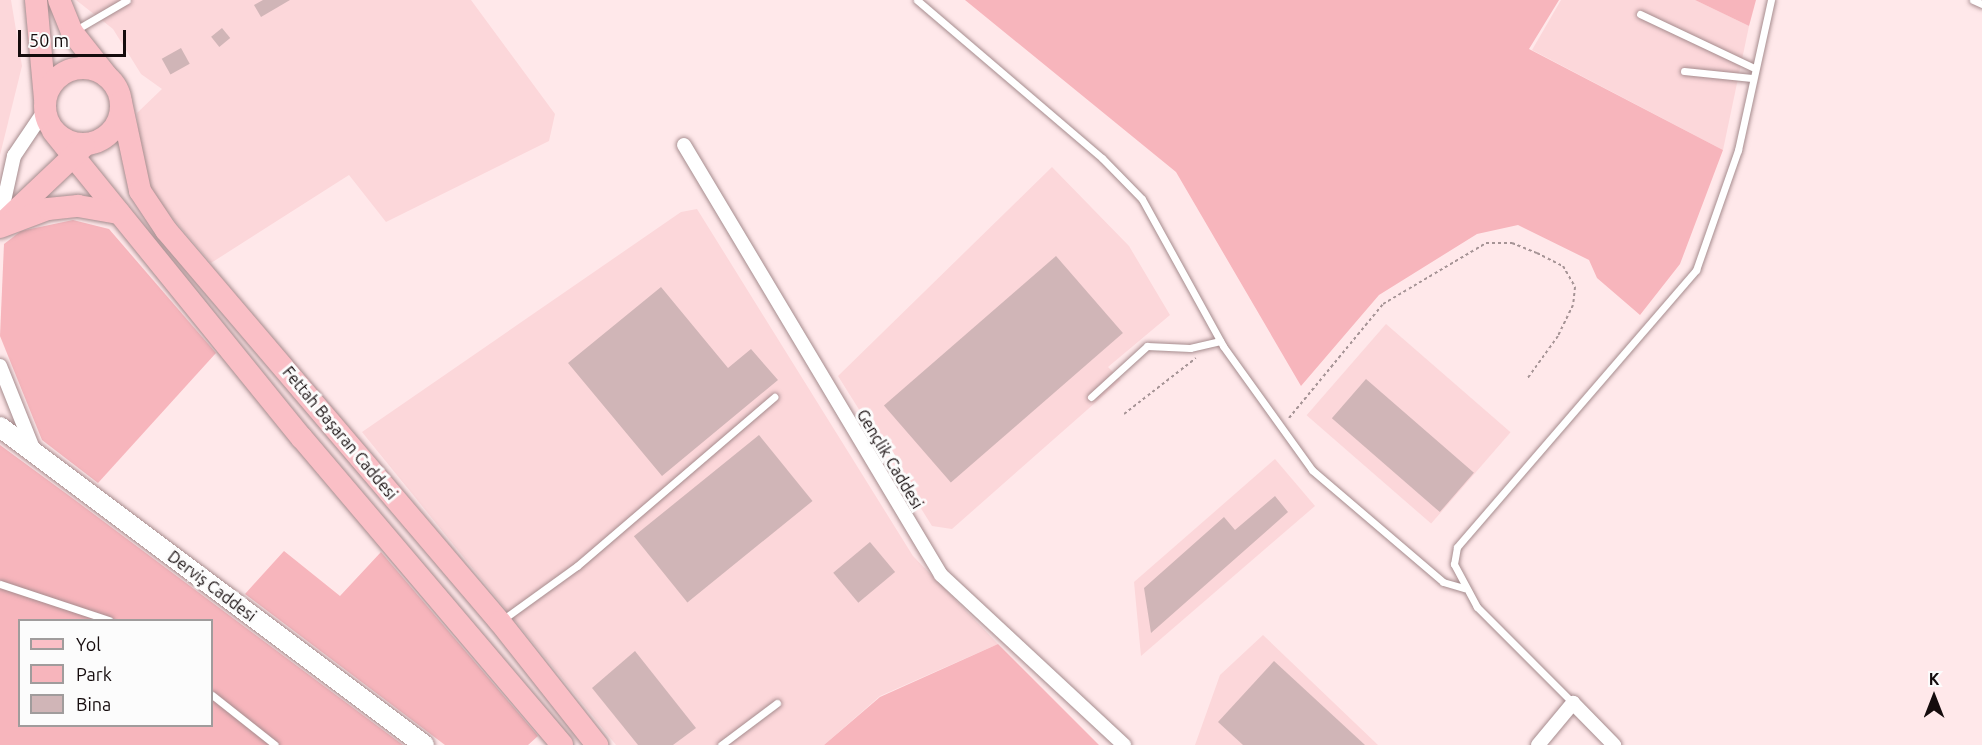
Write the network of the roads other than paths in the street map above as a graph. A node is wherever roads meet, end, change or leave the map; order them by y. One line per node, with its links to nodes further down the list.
1 (36, 0): 15 (main road)
2 (59, 0): 9 (main road)
3 (127, 0): 9 (lane)
4 (917, 0): 21 (lane)
5 (1771, 0): 10 (lane)
6 (1973, 0): 7 (lane)
7 (1982, 4)
8 (1640, 14): 10 (lane)
9 (72, 32): 12 (main road)
10 (1754, 68): 13 (lane)
11 (1684, 70): 13 (lane)
12 (107, 76): 14 (main road); 15 (main road)
13 (1752, 78): 28 (lane)
14 (122, 102): 17 (main road); 30 (main road, Fettah Başaran Caddesi)
15 (48, 113): 17 (main road); 19 (street)
16 (684, 145): 39 (street, Gençlik Caddesi)
17 (79, 150): 18 (main road, Fettah Başaran Caddesi); 20 (main road)
18 (119, 213): 20 (main road); 36 (main road, Fettah Başaran Caddesi)
19 (0, 219)
20 (0, 226)
21 (1220, 341): 24 (lane); 28 (lane)
22 (0, 366): 26 (street)
23 (774, 397): 30 (lane)
24 (1091, 397)
25 (0, 427): 26 (street, Derviş Caddesi)
26 (35, 454): 35 (street, Derviş Caddesi)
27 (0, 584): 29 (lane)
28 (1464, 588): 33 (lane)
29 (103, 619)
30 (500, 622): 37 (main road, Fettah Başaran Caddesi)
31 (213, 696): 34 (lane)
32 (777, 703): 38 (lane)
33 (1573, 703): 40 (street); 41 (street)
34 (275, 745)
35 (424, 745)
36 (562, 745)
37 (597, 745)
38 (722, 745)
39 (1124, 745)
40 (1538, 745)
41 (1614, 745)

